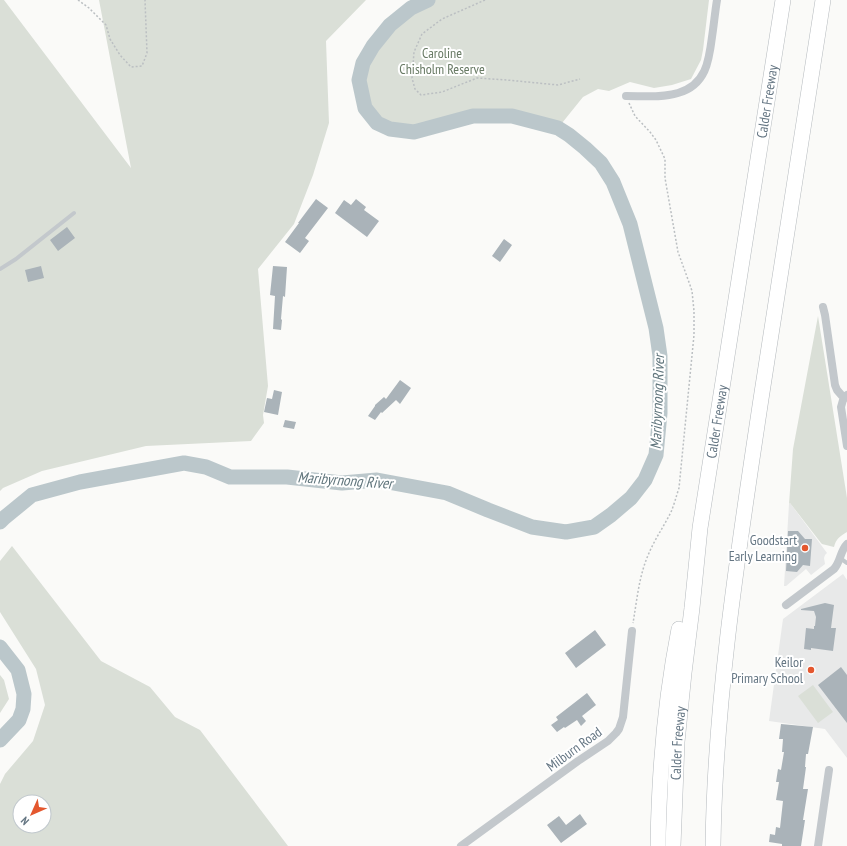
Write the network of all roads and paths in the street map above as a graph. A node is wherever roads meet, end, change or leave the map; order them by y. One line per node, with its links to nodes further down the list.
1 (78, 0): 2 (path)
2 (145, 0)
3 (485, 0): 7 (path)
4 (717, 0): 8 (street)
5 (783, 0): 14 (highway, Calder Freeway)
6 (823, 0): 20 (highway)
7 (580, 79)
8 (626, 96): 18 (path)
9 (74, 213): 10 (lane)
10 (0, 269)
11 (823, 307): 12 (street)
12 (845, 397): 13 (street)
13 (847, 446)
14 (700, 528): 22 (highway); 23 (highway, Calder Freeway)
15 (847, 544): 16 (street)
16 (844, 561): 17 (street)
17 (786, 605)
18 (632, 631): 21 (street, Milburn Road)
19 (829, 770): 24 (street)
20 (713, 845)
21 (462, 846)
22 (658, 846)
23 (673, 846)
24 (818, 846)

